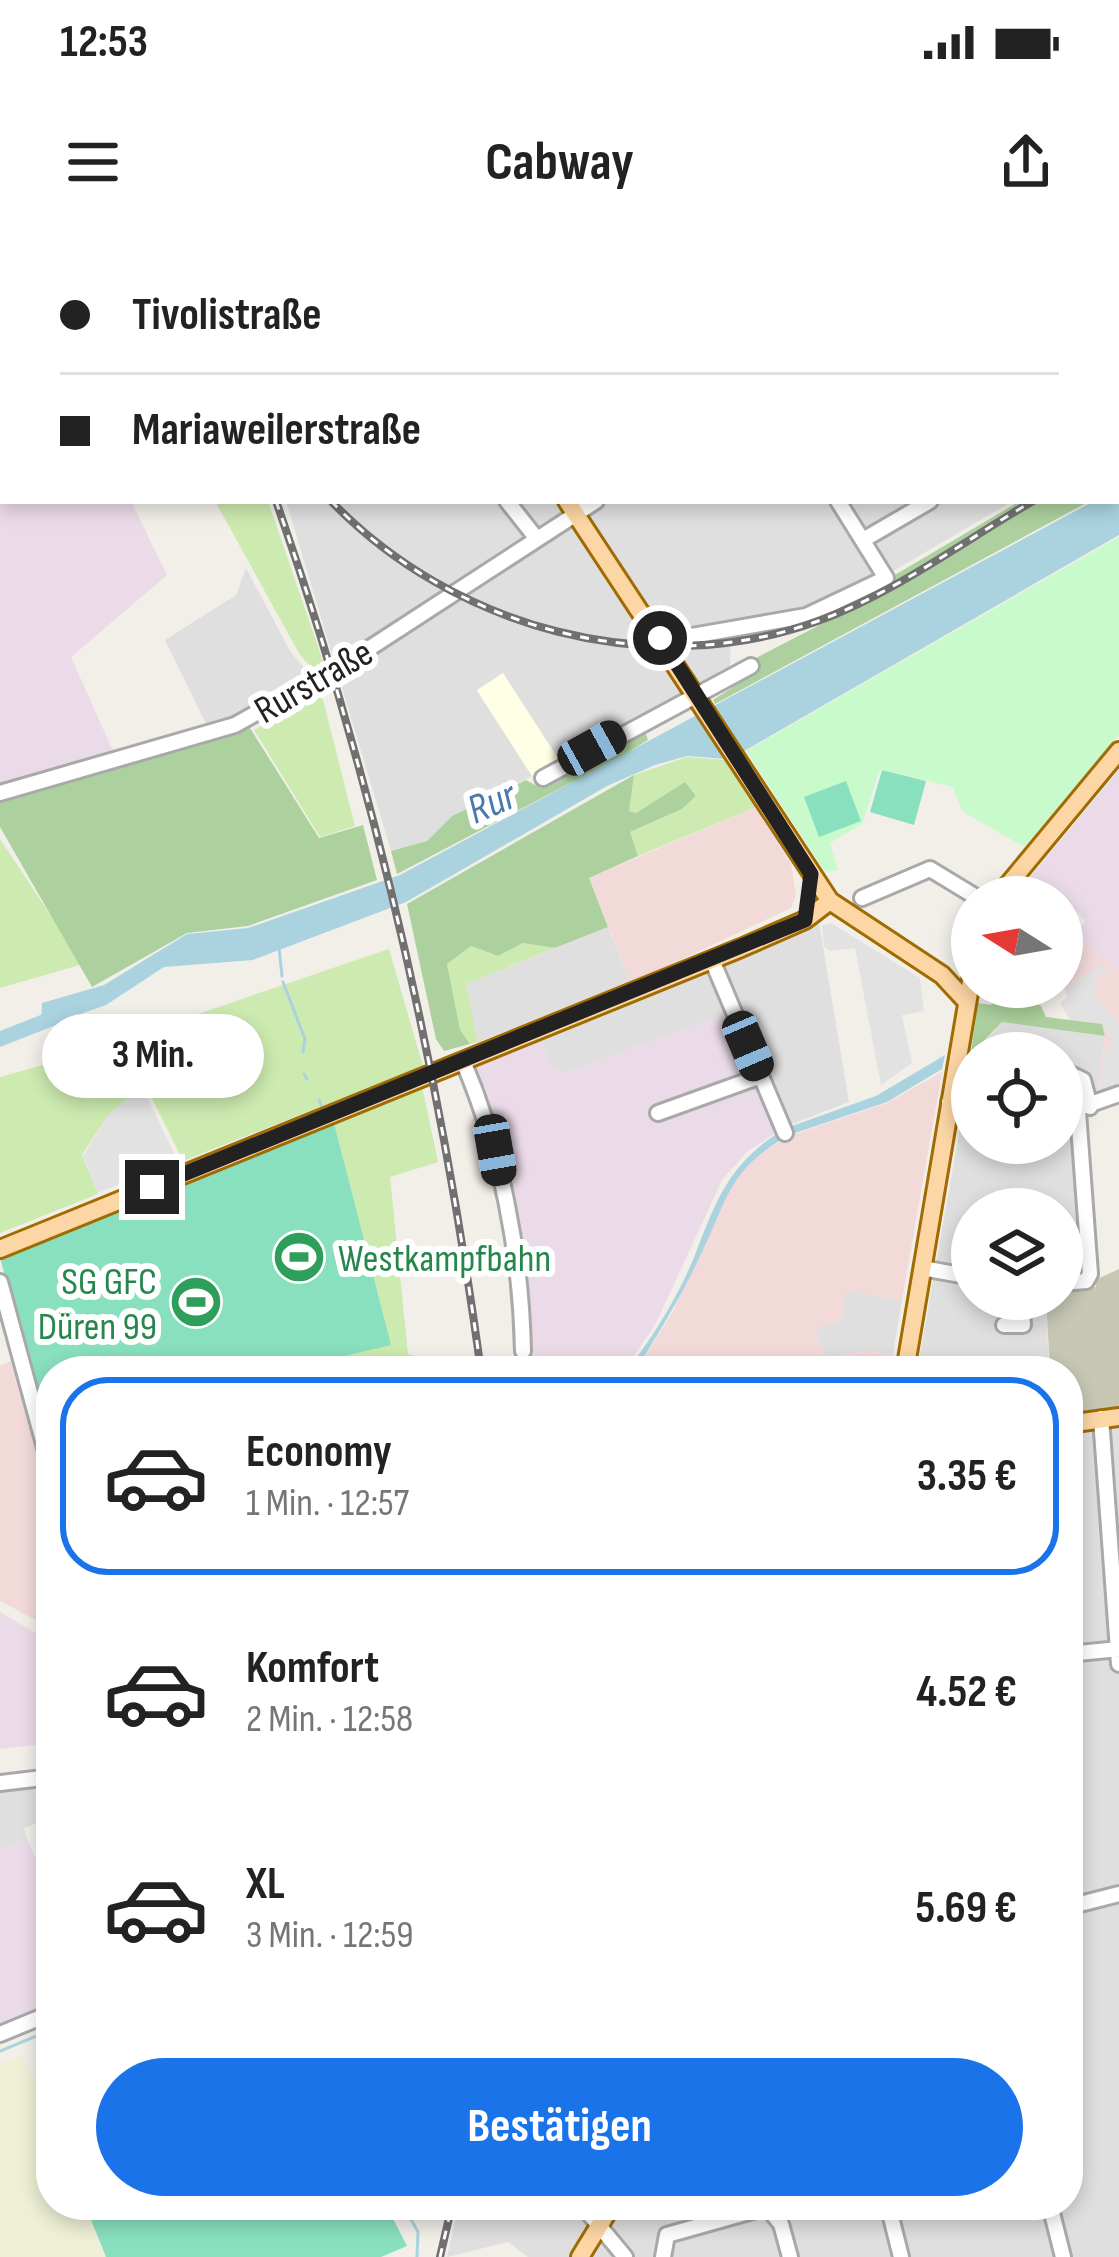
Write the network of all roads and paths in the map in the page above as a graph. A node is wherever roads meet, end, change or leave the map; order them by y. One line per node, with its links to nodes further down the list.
1 (840, 504): 6 (street)
2 (925, 504): 6 (street)
3 (571, 507): 5 (street, Rurstraße); 9 (main road)
4 (519, 509): 5 (street)
5 (537, 539): 12 (street, Rurstraße)
6 (863, 540): 7 (street)
7 (686, 638)
8 (751, 665): 9 (street)
9 (697, 696): 11 (street); 13 (main road)
10 (1119, 752): 14 (main road)
11 (543, 778)
12 (0, 793)
13 (811, 874): 17 (main road); 18 (main road)
14 (1016, 876)
15 (951, 882): 16 (street)
16 (862, 898)
17 (830, 901): 18 (main road); 19 (main road)
18 (805, 920): 19 (main road); 20 (main road)
19 (856, 921): 22 (main road)
20 (712, 960): 25 (main road); 26 (street)
21 (951, 974): 22 (main road)
22 (942, 975): 23 (main road)
23 (951, 985)
24 (966, 1008): 28 (main road)
25 (463, 1061): 33 (main road); 40 (street)
26 (760, 1076): 30 (street); 31 (street)
27 (1119, 1094): 29 (street)
28 (949, 1102): 34 (main road)
29 (1083, 1109)
30 (658, 1113)
31 (785, 1133)
32 (1081, 1164): 36 (street)
33 (0, 1249)
34 (922, 1268): 35 (street); 41 (main road)
35 (951, 1273)
36 (1083, 1281)
37 (0, 1282): 42 (street)
38 (1023, 1320): 39 (street)
39 (1004, 1325)
40 (523, 1351)
41 (907, 1356)
42 (36, 1415)
43 (1110, 1418): 44 (street)
44 (1114, 1534): 46 (street)
45 (1083, 1654): 46 (street)
46 (1118, 1654)
47 (36, 1779): 48 (street)
48 (0, 1783)
49 (1119, 1894): 50 (street)
50 (1083, 1903)
51 (36, 2019): 52 (street)
52 (0, 2034)
53 (594, 2220): 59 (street)
54 (603, 2220): 59 (main road)
55 (721, 2220): 62 (street)
56 (778, 2220): 63 (street)
57 (892, 2220): 64 (street)
58 (1054, 2220): 65 (street)
59 (599, 2226): 60 (main road); 61 (street)
60 (580, 2257)
61 (625, 2257)
62 (663, 2257)
63 (790, 2257)
64 (901, 2257)
65 (1063, 2257)

